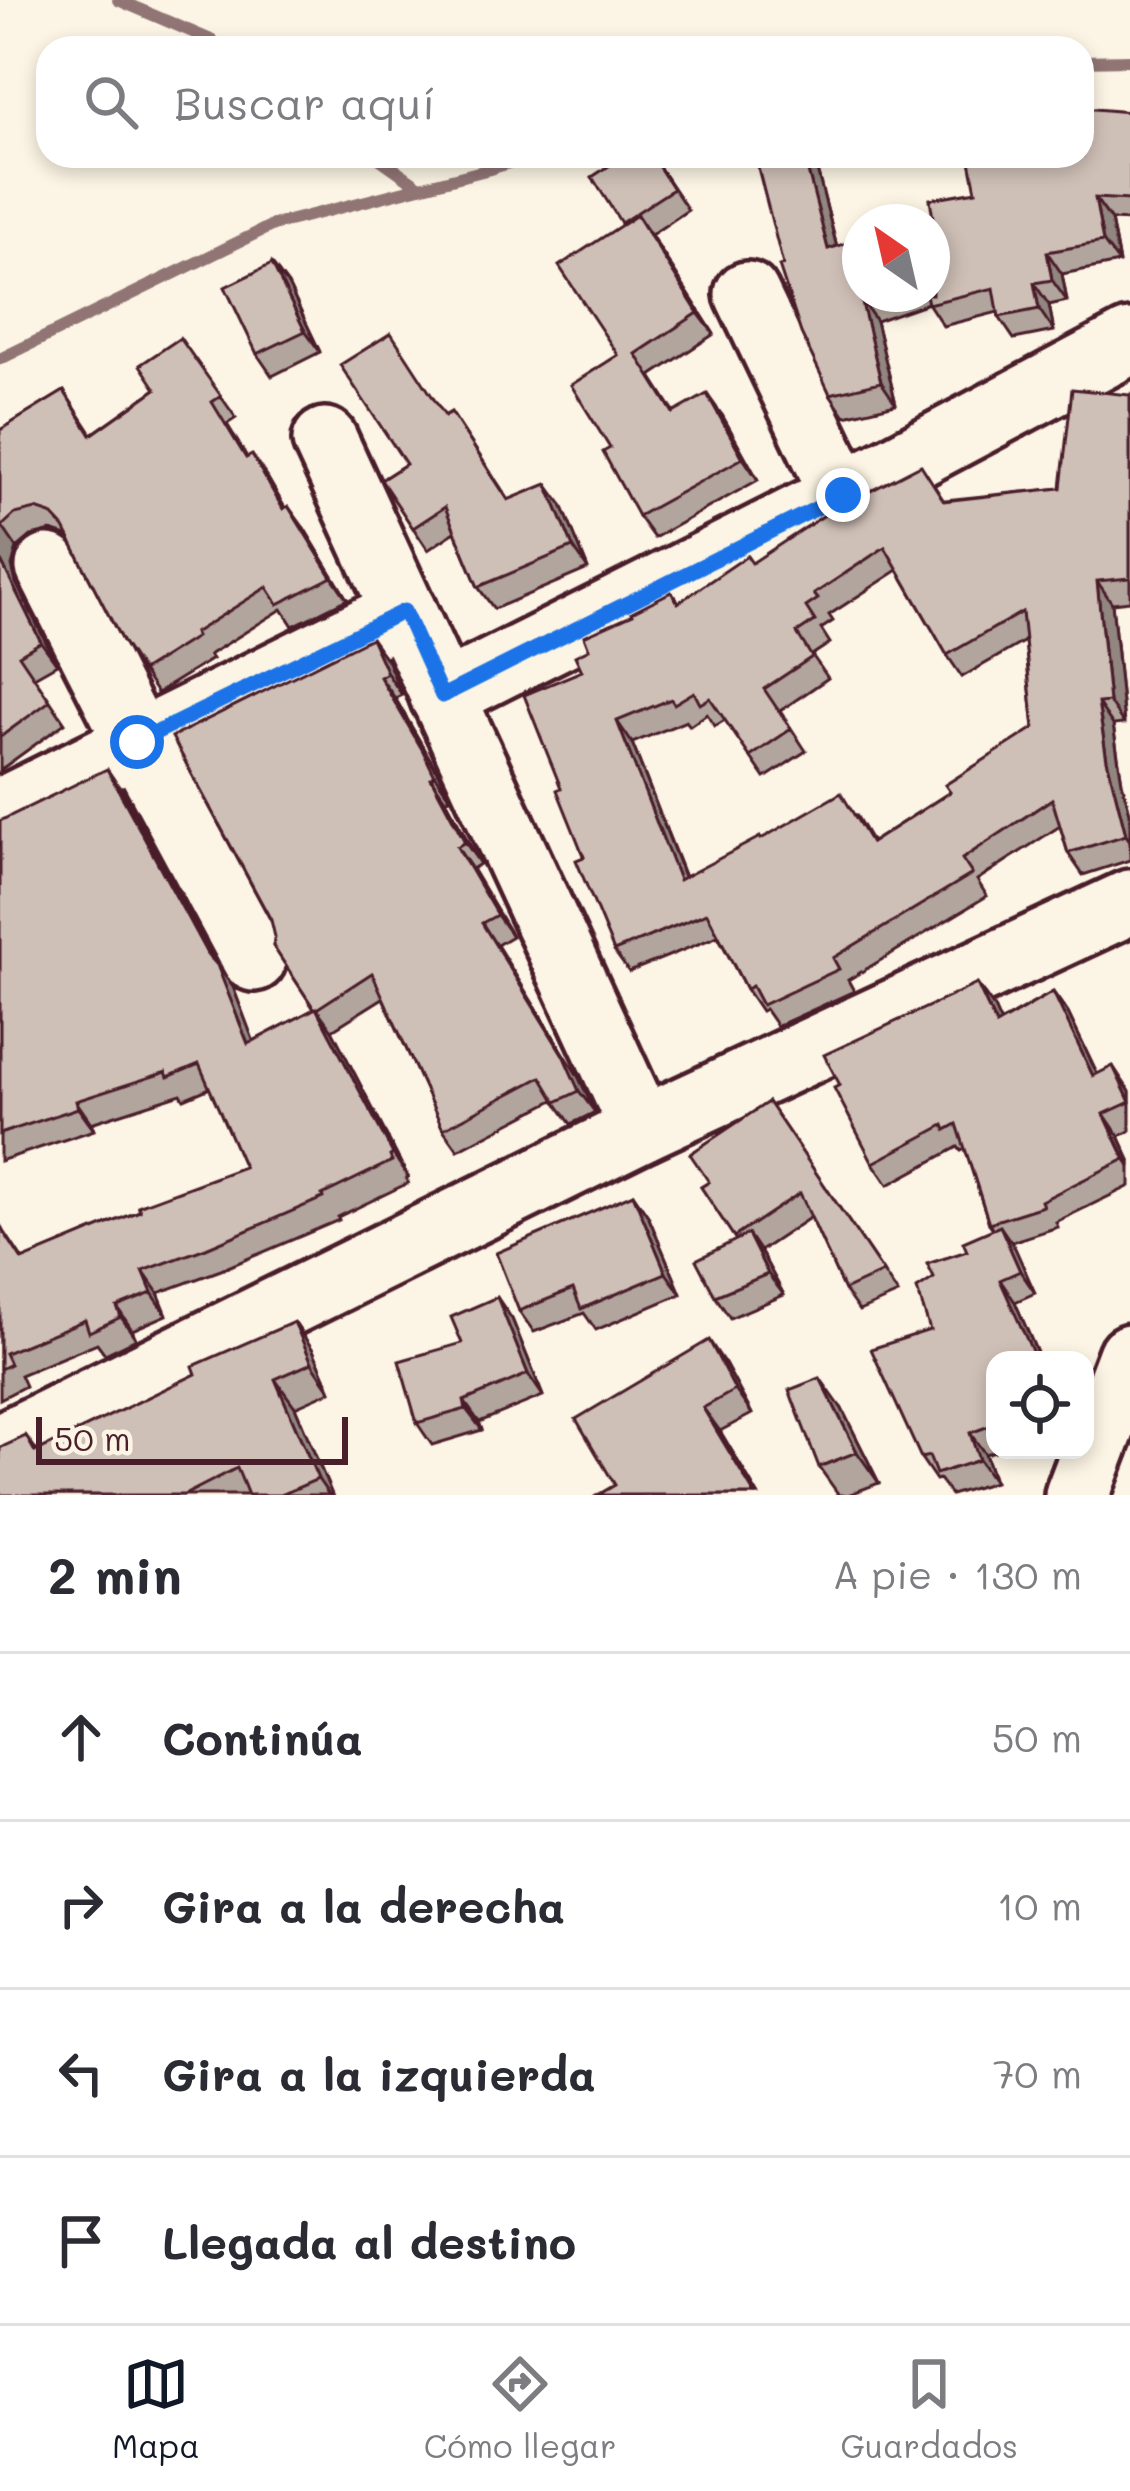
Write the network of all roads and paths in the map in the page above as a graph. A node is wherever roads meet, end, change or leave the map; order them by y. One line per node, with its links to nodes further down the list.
1 (747, 294): 4 (street)
2 (1130, 342): 4 (street)
3 (325, 440): 6 (street)
4 (843, 495): 7 (street)
5 (48, 567): 8 (street)
6 (404, 611): 7 (street); 8 (street)
7 (442, 696): 12 (street)
8 (137, 742): 9 (street); 11 (street)
9 (0, 811)
10 (1130, 902): 12 (street)
11 (254, 959)
12 (642, 1129): 14 (street)
13 (1130, 1356): 15 (street)
14 (0, 1446)
15 (1077, 1495)

